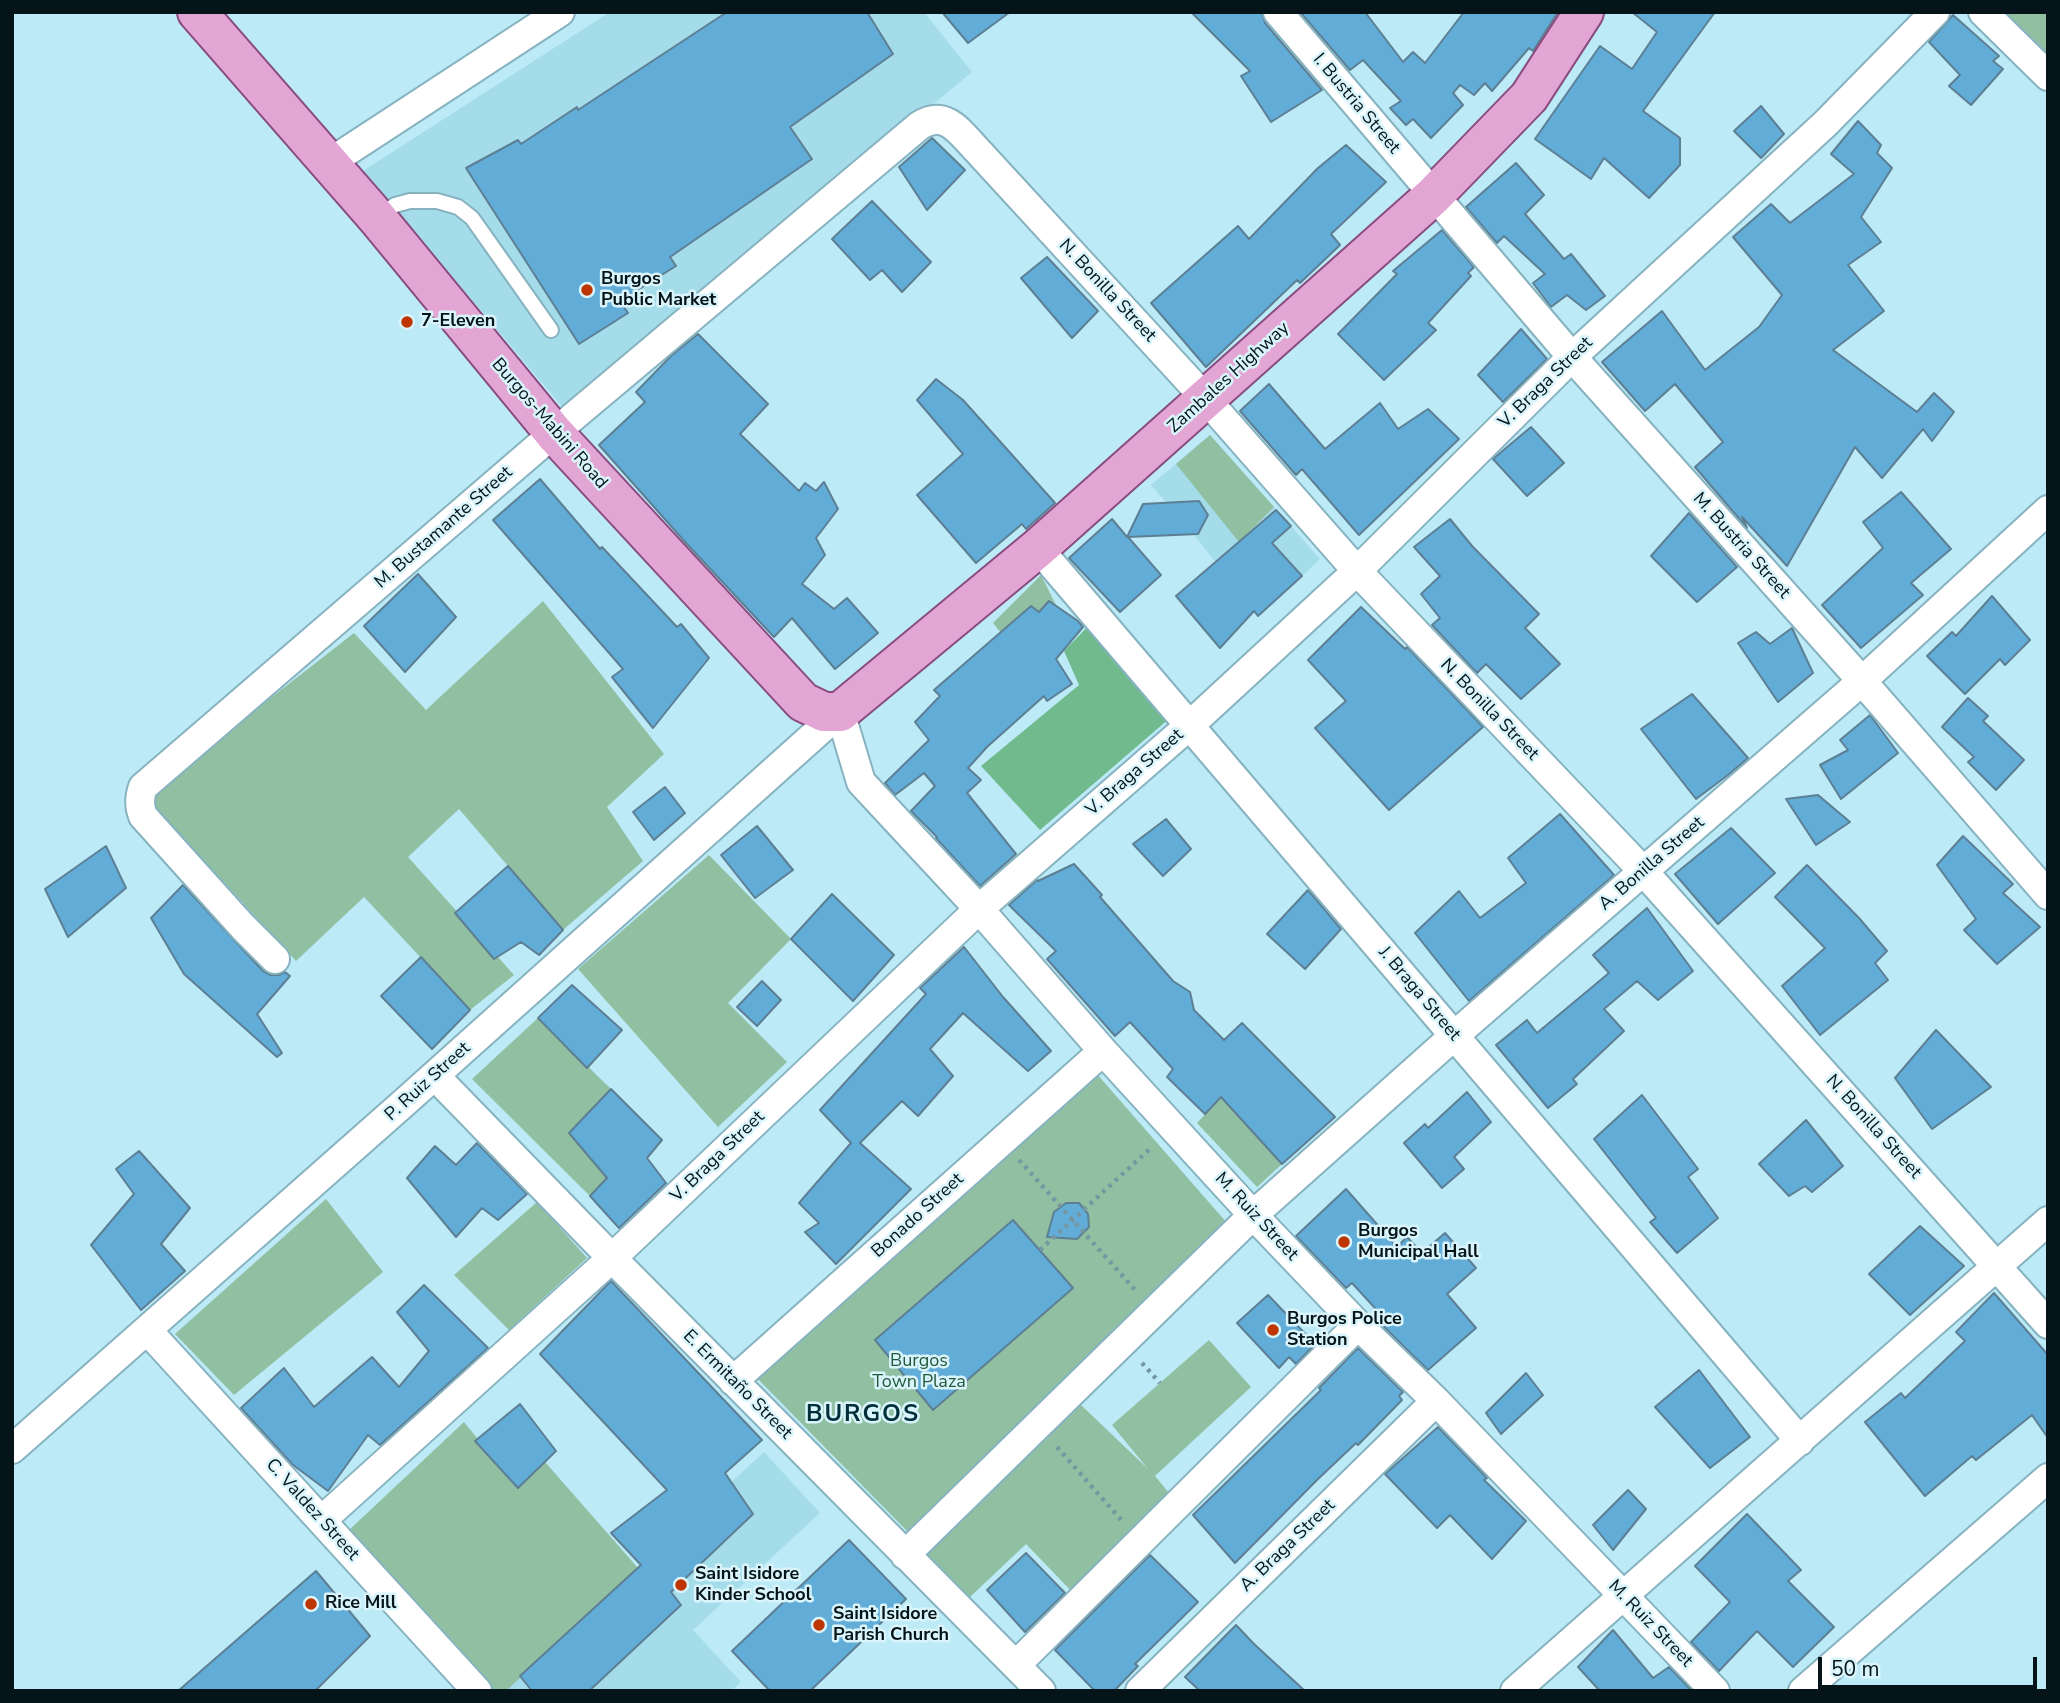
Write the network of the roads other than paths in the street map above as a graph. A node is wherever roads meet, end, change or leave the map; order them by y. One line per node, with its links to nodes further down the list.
1 (197, 12): 9 (main road, Burgos-Mabini Road)
2 (560, 12): 9 (street)
3 (1278, 12): 10 (street, I. Bustria Street)
4 (1584, 12): 10 (main road, Zambales Highway)
5 (1934, 12): 13 (street, V. Braga Street)
6 (1983, 12): 7 (street)
7 (2048, 76)
8 (919, 126): 14 (street, N. Bonilla Street); 15 (street, M. Bustamante Street)
9 (329, 163): 11 (main road, Burgos-Mabini Road)
10 (1433, 196): 13 (street, M. Bustria Street); 14 (main road, Zambales Highway)
11 (377, 218): 12 (lane); 15 (main road, Burgos-Mabini Road)
12 (551, 330)
13 (1572, 357): 18 (street, V. Braga Street); 19 (street, M. Bustria Street)
14 (1205, 398): 17 (main road, Zambales Highway); 18 (street, N. Bonilla Street)
15 (554, 433): 20 (main road, Burgos-Mabini Road); 25 (street, M. Bustamante Street)
16 (2048, 510): 19 (street, A. Bonilla Street)
17 (1038, 548): 20 (main road, Zambales Highway); 21 (street, J. Braga Street)
18 (1357, 571): 21 (street, V. Braga Street); 22 (street, N. Bonilla Street)
19 (1862, 681): 22 (street, A. Bonilla Street); 23 (street, M. Bustria Street)
20 (841, 712): 24 (street, M. Ruiz Street); 28 (street, P. Ruiz Street)
21 (1190, 725): 24 (street, V. Braga Street); 26 (street, J. Braga Street)
22 (1644, 872): 26 (street, A. Bonilla Street); 32 (street, N. Bonilla Street)
23 (2048, 895)
24 (979, 909): 27 (street, M. Ruiz Street); 31 (street, V. Braga Street)
25 (275, 959)
26 (1455, 1035): 29 (street, A. Bonilla Street); 38 (street, J. Braga Street)
27 (1103, 1051): 29 (street, M. Ruiz Street); 36 (street, Bonado Street)
28 (435, 1076): 31 (street, E. Ermitaño Street); 35 (street, P. Ruiz Street)
29 (1253, 1215): 34 (street, M. Ruiz Street); 42 (street, A. Bonilla Street)
30 (2048, 1220): 32 (street)
31 (612, 1258): 36 (street, E. Ermitaño Street); 41 (street, V. Braga Street)
32 (1997, 1266): 33 (street, N. Bonilla Street); 38 (street)
33 (2048, 1324)
34 (1358, 1325): 37 (street, M. Ruiz Street); 44 (street)
35 (147, 1330): 39 (street, P. Ruiz Street); 41 (street, C. Valdez Street)
36 (733, 1381): 42 (street, E. Ermitaño Street)
37 (1436, 1401): 43 (street, M. Ruiz Street); 47 (street, A. Braga Street)
38 (1800, 1441): 43 (street)
39 (12, 1449)
40 (2048, 1478): 50 (street)
41 (322, 1520): 45 (street, C. Valdez Street)
42 (905, 1555): 44 (street, E. Ermitaño Street)
43 (1623, 1596): 48 (street); 49 (street, M. Ruiz Street)
44 (1016, 1665): 46 (street, E. Ermitaño Street)
45 (477, 1691)
46 (1041, 1691)
47 (1140, 1691)
48 (1515, 1691)
49 (1715, 1691)
50 (1803, 1691)

